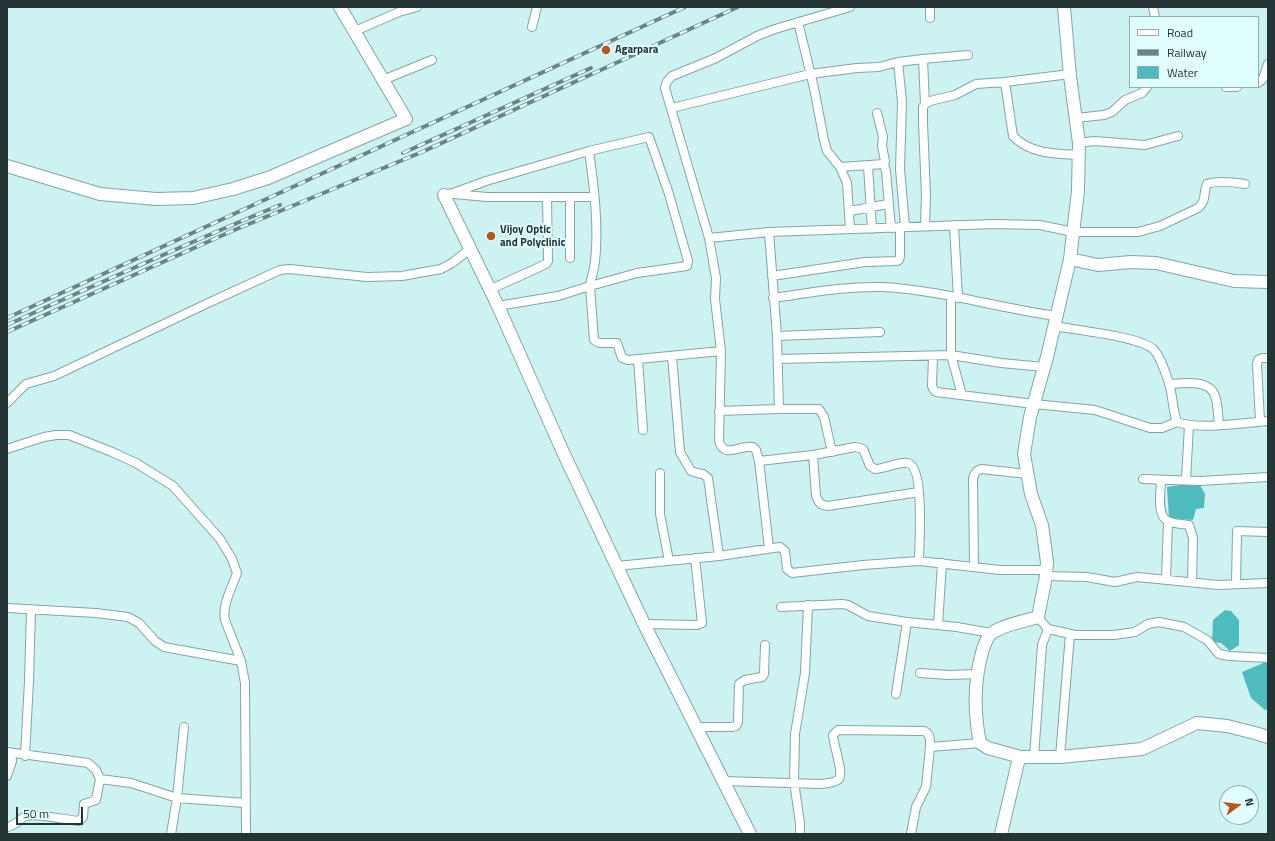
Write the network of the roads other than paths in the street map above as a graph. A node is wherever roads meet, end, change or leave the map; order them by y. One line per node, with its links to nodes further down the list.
1 (340, 7): 10 (street)
2 (417, 7): 10 (street)
3 (537, 7): 9 (street)
4 (850, 7): 8 (street)
5 (930, 7): 7 (street)
6 (1064, 7): 17 (street)
7 (930, 18)
8 (798, 22): 16 (street); 23 (street)
9 (532, 27)
10 (354, 31): 18 (street)
11 (968, 56): 12 (street)
12 (923, 59): 14 (street); 22 (street)
13 (432, 60): 18 (street)
14 (898, 62): 16 (street); 43 (street)
15 (1268, 64): 20 (street)
16 (810, 74): 23 (street); 32 (street)
17 (1070, 74): 19 (street); 25 (street)
18 (383, 80): 30 (street)
19 (1006, 82): 22 (street); 27 (street)
20 (1259, 82)
21 (1146, 88): 25 (street)
22 (925, 104): 41 (street)
23 (672, 108): 49 (street)
24 (878, 113): 29 (street)
25 (1076, 118): 27 (street)
26 (1178, 136): 27 (street)
27 (1079, 149): 48 (street)
28 (589, 152): 34 (street); 37 (street); 55 (street)
29 (884, 164): 31 (street); 38 (street)
30 (7, 166)
31 (868, 166): 32 (street); 39 (street)
32 (840, 167): 40 (street)
33 (1245, 184): 48 (street)
34 (448, 194): 35 (street); 50 (street)
35 (547, 197): 36 (street); 56 (street)
36 (570, 197): 37 (street); 51 (street)
37 (594, 197): 55 (street)
38 (888, 204): 39 (street); 44 (street)
39 (871, 207): 40 (street); 46 (street)
40 (850, 211): 45 (street)
41 (925, 225): 42 (street); 43 (street)
42 (954, 225): 48 (street); 57 (street)
43 (902, 227): 44 (street); 53 (street)
44 (891, 228): 46 (street)
45 (850, 229): 46 (street); 47 (street)
46 (872, 229)
47 (769, 232): 49 (street); 53 (street)
48 (1073, 232): 52 (street)
49 (709, 238): 63 (street)
50 (470, 249): 56 (street); 73 (street)
51 (570, 258)
52 (1070, 259): 54 (street); 60 (street)
53 (772, 276): 58 (street)
54 (1268, 282)
55 (590, 286): 59 (street); 68 (street)
56 (489, 290): 59 (street)
57 (955, 297): 58 (street); 60 (street); 64 (street)
58 (773, 298): 62 (street)
59 (498, 306): 101 (street)
60 (1055, 321): 70 (street); 71 (street)
61 (880, 332): 62 (street)
62 (777, 336): 69 (street)
63 (721, 351): 65 (street); 76 (street)
64 (951, 355): 66 (street); 70 (street); 72 (street)
65 (672, 356): 68 (street); 96 (street)
66 (933, 356): 69 (street); 72 (street)
67 (1268, 358): 77 (street)
68 (638, 359): 81 (street)
69 (778, 359): 75 (street)
70 (1044, 367): 74 (street)
71 (1169, 384): 78 (street); 79 (street)
72 (962, 395): 74 (street)
73 (7, 404)
74 (1034, 404): 78 (street); 87 (street)
75 (779, 409): 76 (street); 83 (street)
76 (719, 411): 85 (street)
77 (1264, 421): 79 (street)
78 (1176, 422): 80 (street)
79 (1219, 424): 80 (street)
80 (1189, 425): 91 (street)
81 (643, 430)
82 (7, 449): 121 (street)
83 (832, 452): 84 (street); 92 (street)
84 (813, 454): 85 (street); 92 (street)
85 (759, 461): 95 (street)
86 (660, 473): 98 (street)
87 (1027, 474): 102 (street); 103 (street)
88 (1268, 477): 91 (street)
89 (1143, 479): 90 (street)
90 (1161, 480): 91 (street); 93 (street)
91 (1186, 480)
92 (919, 492): 99 (street)
93 (1168, 521): 104 (street); 105 (street)
94 (1268, 532): 107 (street)
95 (769, 548): 96 (street); 99 (street)
96 (719, 556): 97 (street)
97 (695, 558): 98 (street); 114 (street)
98 (669, 561): 101 (street)
99 (919, 561): 100 (street)
100 (942, 562): 102 (street); 115 (street)
101 (617, 566): 114 (street)
102 (974, 566): 103 (street)
103 (1046, 573): 104 (street); 112 (street)
104 (1166, 579): 105 (street)
105 (1192, 582): 107 (street)
106 (1268, 583): 107 (street)
107 (1236, 584)
108 (808, 605): 109 (street); 113 (street); 138 (street)
109 (781, 607)
110 (7, 608): 111 (street)
111 (31, 609): 121 (street); 131 (street)
112 (1038, 617): 116 (street); 117 (street)
113 (907, 622): 115 (street); 124 (street)
114 (644, 624): 126 (street)
115 (938, 625): 117 (street)
116 (1048, 629): 118 (street); 133 (street)
117 (991, 633): 123 (street)
118 (1070, 634): 120 (street); 134 (street)
119 (765, 645): 126 (street)
120 (1268, 658)
121 (241, 661): 140 (street)
122 (920, 673): 123 (street)
123 (977, 674): 128 (street)
124 (896, 694)
125 (184, 727): 139 (street)
126 (695, 727): 137 (street)
127 (1268, 737): 134 (street)
128 (980, 743): 129 (street); 132 (street)
129 (930, 747): 138 (street); 146 (street)
130 (9, 753): 131 (street); 135 (street)
131 (25, 756): 136 (street)
132 (1018, 757): 133 (street); 147 (street)
133 (1034, 757): 134 (street)
134 (1060, 757)
135 (7, 776)
136 (100, 779): 139 (street); 141 (street)
137 (724, 781): 138 (street); 144 (street)
138 (794, 782): 145 (street)
139 (177, 798): 140 (street); 142 (street)
140 (245, 803): 143 (street)
141 (7, 827)
142 (171, 834)
143 (246, 834)
144 (750, 834)
145 (800, 834)
146 (911, 834)
147 (1001, 834)

